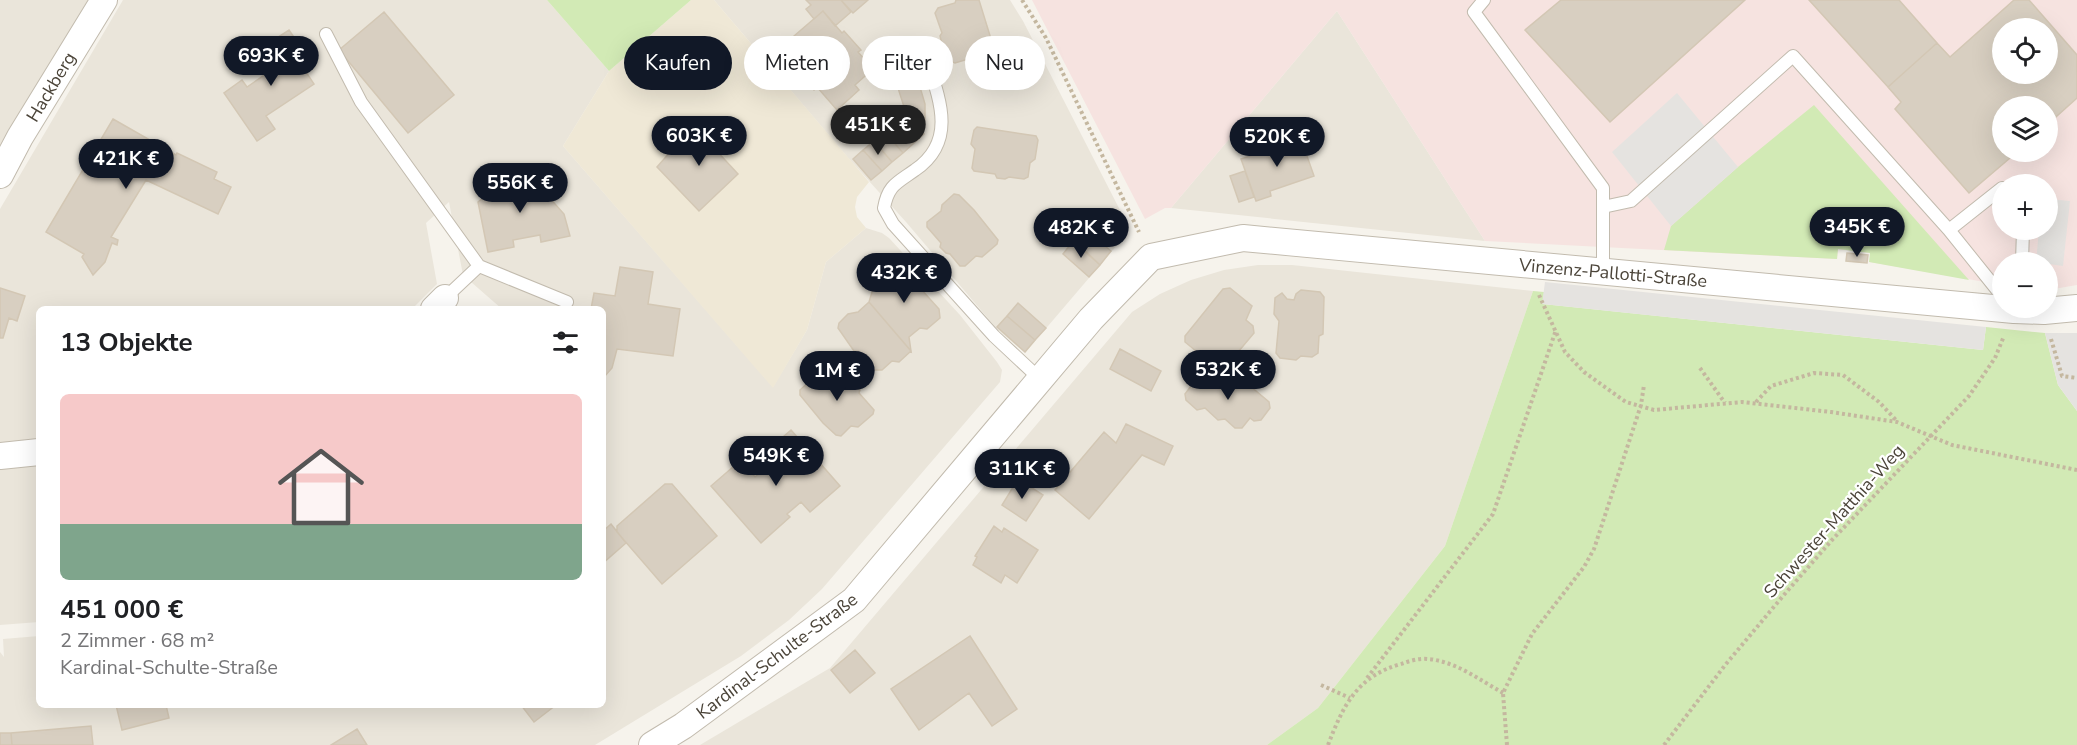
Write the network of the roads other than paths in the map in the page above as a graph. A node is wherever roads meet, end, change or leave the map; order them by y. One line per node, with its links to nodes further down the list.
1 (104, 0): 5 (street, Hackberg)
2 (1484, 0): 7 (lane)
3 (326, 34): 10 (lane)
4 (936, 90): 18 (lane)
5 (0, 175)
6 (1992, 196): 8 (lane)
7 (1603, 207): 8 (lane); 11 (lane)
8 (1949, 230): 12 (lane)
9 (1151, 257): 11 (street, Vinzenz-Pallotti-Straße); 18 (street, Kardinal-Schulte-Straße)
10 (480, 266): 13 (lane); 14 (lane)
11 (1603, 273): 15 (street, Vinzenz-Pallotti-Straße)
12 (1992, 282)
13 (567, 302)
14 (439, 304)
15 (1992, 304)
16 (2077, 308): 17 (street, Vinzenz-Pallotti-Straße)
17 (2058, 310)
18 (1040, 378): 21 (street, Kardinal-Schulte-Straße)
19 (36, 452): 20 (street)
20 (0, 456)
21 (652, 745)

